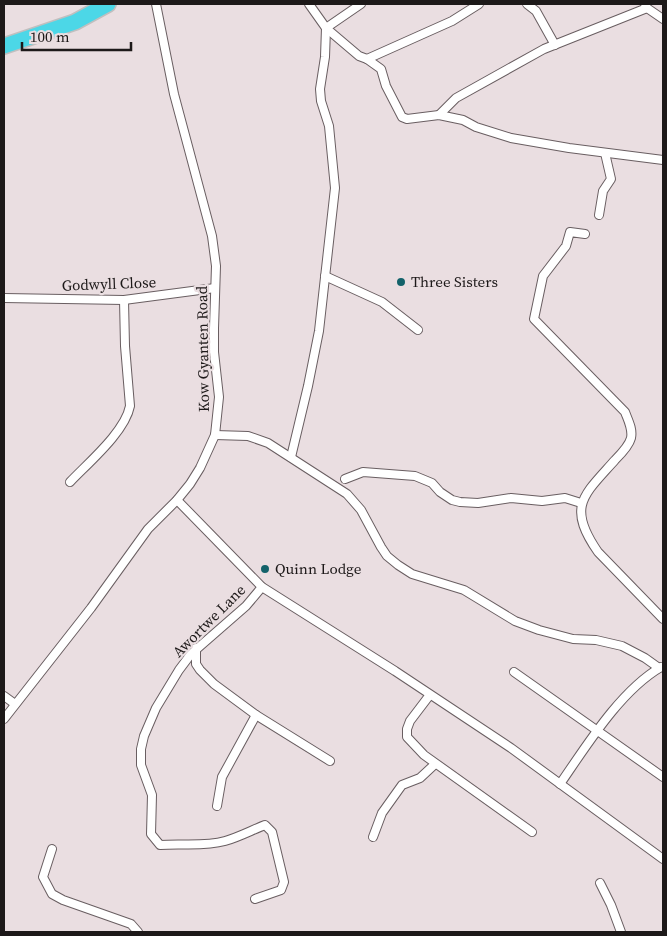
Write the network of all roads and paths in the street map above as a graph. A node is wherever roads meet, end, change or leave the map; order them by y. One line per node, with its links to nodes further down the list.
1 (108, 4): 11 (highway)
2 (156, 4): 19 (street, Kow Gyanten Road)
3 (309, 4): 9 (street)
4 (361, 4): 9 (street)
5 (479, 4): 12 (street)
6 (527, 4): 10 (street)
7 (646, 6): 8 (street); 10 (street)
8 (663, 19)
9 (326, 28): 12 (street); 18 (street)
10 (555, 45): 13 (street)
11 (4, 46)
12 (367, 59): 13 (street)
13 (439, 115): 14 (street)
14 (605, 153): 15 (street); 16 (street)
15 (663, 160)
16 (599, 215)
17 (585, 234): 28 (street)
18 (325, 276): 22 (street); 24 (street)
19 (215, 288): 21 (street, Godwyll Close); 23 (street, Kow Gyanten Road)
20 (4, 298): 21 (street, Godwyll Close)
21 (124, 300): 26 (street)
22 (418, 330)
23 (215, 435): 24 (street); 27 (street, Kow Gyanten Road)
24 (291, 457): 32 (street)
25 (345, 479): 28 (street)
26 (70, 482)
27 (177, 500): 29 (street); 36 (street, Kow Gyanten Road)
28 (581, 503): 30 (street)
29 (262, 587): 31 (street, Awortwe Lane); 35 (street)
30 (663, 618)
31 (196, 648): 37 (street); 50 (street, Awortwe Lane)
32 (661, 667): 39 (street)
33 (514, 672): 39 (street)
34 (4, 696): 36 (street)
35 (429, 696): 41 (street); 43 (street)
36 (15, 704): 38 (street, Kow Gyanten Road)
37 (256, 715): 40 (street); 44 (street)
38 (4, 719)
39 (598, 729): 42 (street); 43 (street)
40 (330, 762)
41 (435, 764): 45 (street); 46 (street)
42 (663, 777)
43 (560, 784): 48 (street)
44 (217, 806)
45 (532, 832)
46 (373, 837)
47 (52, 849): 51 (street)
48 (663, 858)
49 (600, 883): 52 (street)
50 (255, 899)
51 (138, 932)
52 (621, 932)

